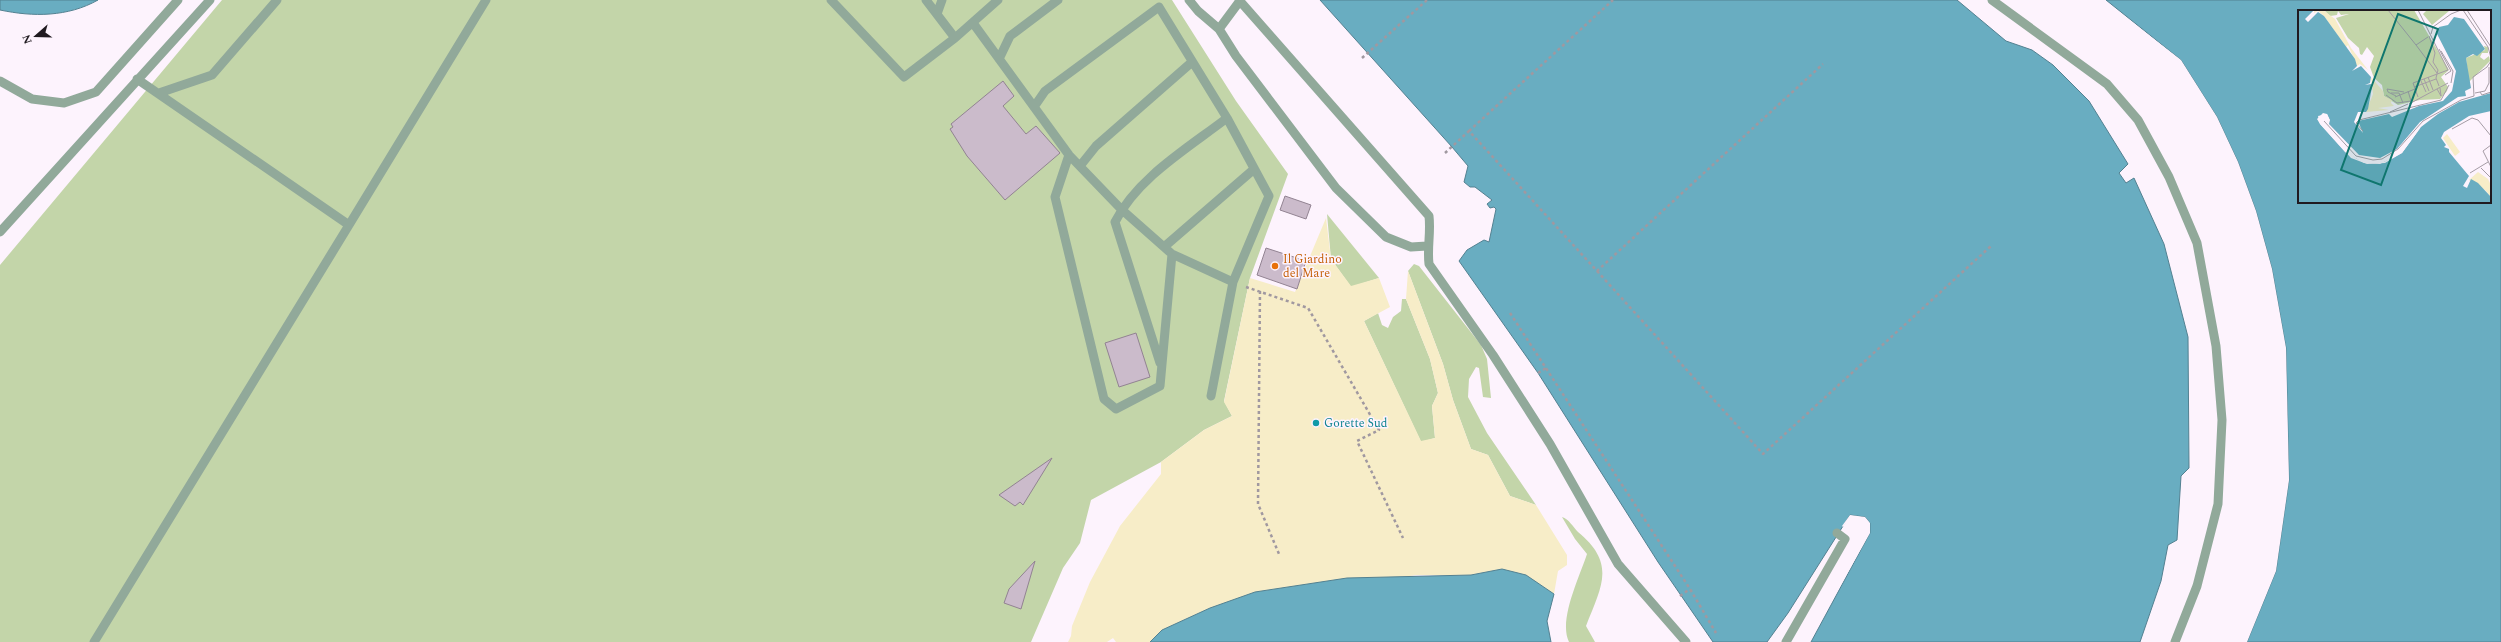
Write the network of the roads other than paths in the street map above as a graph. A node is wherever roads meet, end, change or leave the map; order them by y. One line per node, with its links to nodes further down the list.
1 (178, 0): 20 (lane)
2 (210, 0): 19 (lane)
3 (277, 0): 21 (lane)
4 (486, 0): 28 (lane)
5 (831, 0): 16 (lane)
6 (926, 0): 13 (lane)
7 (942, 0): 13 (lane)
8 (998, 0): 14 (lane)
9 (1058, 0): 17 (lane)
10 (1189, 0): 15 (lane)
11 (1992, 0): 40 (lane)
12 (1239, 1): 15 (lane); 30 (lane)
13 (937, 14): 16 (lane)
14 (973, 23): 16 (lane); 17 (lane)
15 (1218, 29): 30 (lane)
16 (956, 38)
17 (999, 58): 22 (lane)
18 (1192, 62): 22 (lane); 23 (lane); 25 (lane)
19 (137, 79): 21 (lane); 29 (lane)
20 (0, 81)
21 (158, 92): 28 (lane)
22 (1034, 107): 24 (lane)
23 (1227, 118): 26 (lane); 27 (lane)
24 (1069, 155): 25 (lane); 34 (lane)
25 (1080, 166): 27 (lane)
26 (1253, 170): 31 (lane); 33 (lane)
27 (1121, 209): 31 (lane); 34 (lane)
28 (349, 224): 37 (lane)
29 (0, 232)
30 (1427, 246): 38 (lane)
31 (1164, 247): 32 (lane)
32 (1172, 254): 33 (lane); 34 (lane)
33 (1233, 282): 35 (lane)
34 (1162, 368)
35 (1211, 396)
36 (1837, 533): 39 (lane)
37 (94, 642)
38 (1686, 642)
39 (1786, 642)
40 (2175, 642)

